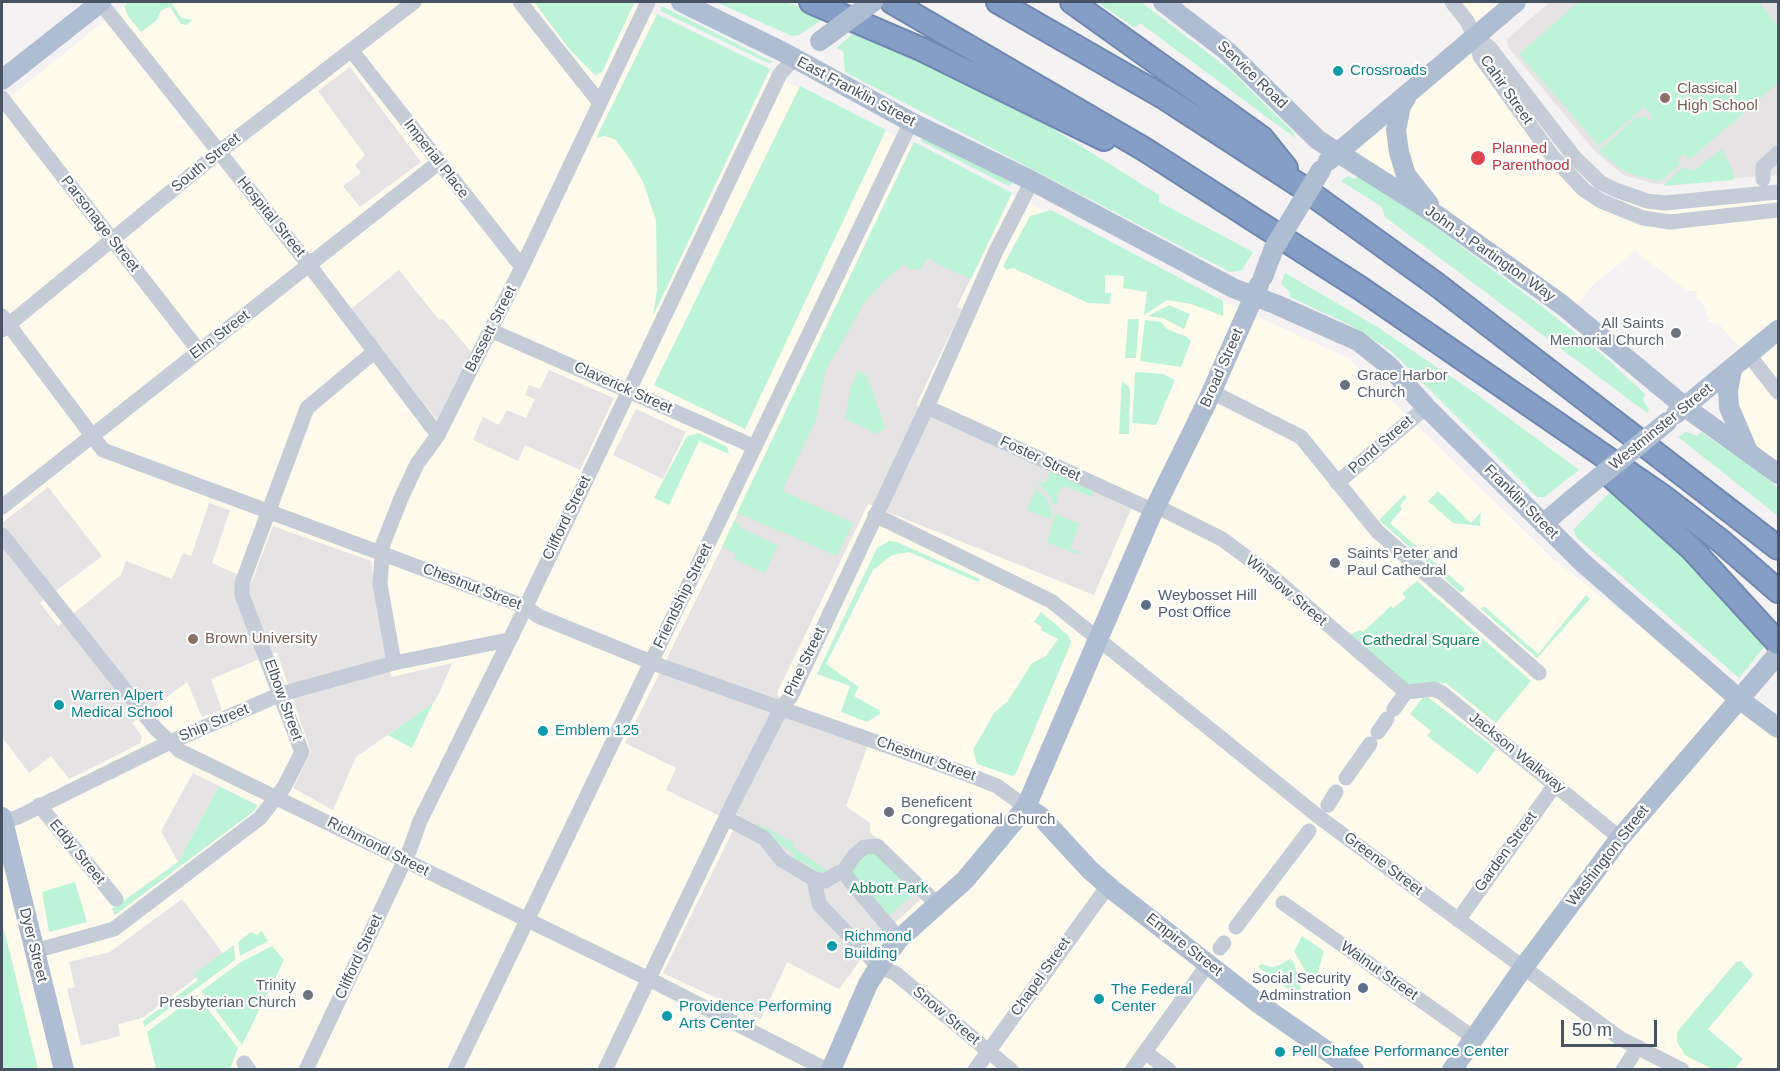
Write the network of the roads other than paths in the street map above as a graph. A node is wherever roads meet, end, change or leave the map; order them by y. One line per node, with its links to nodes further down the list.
1 (100, 2): 17 (main road); 22 (street, Hospital Street)
2 (414, 2): 15 (street, South Street)
3 (520, 2): 20 (street)
4 (648, 2): 20 (street, Bassett Street)
5 (681, 2): 16 (main road, East Franklin Street)
6 (811, 2): 30 (highway)
7 (873, 2): 16 (main road, Clifford Street, bridge)
8 (892, 2): 30 (highway)
9 (998, 2): 28 (highway)
10 (1072, 2): 28 (highway)
11 (1163, 2): 23 (main road, Service Road)
12 (1452, 2): 14 (street)
13 (1516, 2): 14 (main road, Broad Street)
14 (1475, 37): 18 (main road, Broad Street); 29 (street, Cahir Street); 31 (street, Cahir Street)
15 (351, 50): 22 (street, South Street); 25 (street, Imperial Place)
16 (794, 59): 21 (main road, East Franklin Street); 44 (street, Clifford Street)
17 (2, 80)
18 (1408, 96): 23 (main road, Broad Street); 32 (main road)
19 (2, 98): 33 (street, Parsonage Street)
20 (600, 103): 35 (street, Bassett Street)
21 (910, 122): 27 (main road, East Franklin Street); 53 (street, Friendship Street)
22 (219, 152): 33 (street, South Street); 34 (street, Hospital Street)
23 (1336, 153): 32 (main road, John J. Partington Way); 36 (main road, Broad Street, bridge)
24 (1779, 153): 26 (street)
25 (438, 163): 34 (street, Elm Street); 35 (street, Imperial Place)
26 (1763, 179)
27 (1032, 181): 36 (main road, East Franklin Street); 48 (street, Pine Street)
28 (1299, 185): 63 (highway)
29 (1779, 192)
30 (1223, 199): 47 (highway)
31 (1779, 210)
32 (1438, 216): 50 (main road, John J. Partington Way)
33 (112, 239): 37 (street, South Street); 40 (street, Parsonage Street)
34 (309, 265): 40 (street, Elm Street); 41 (street, Hospital Street)
35 (522, 267): 38 (street, Bassett Street)
36 (1254, 296): 45 (main road, Broad Street); 49 (main road, Franklin Street)
37 (4, 324): 51 (street, Chestnut Street)
38 (490, 330): 44 (street, Claverick Street); 52 (street, Bassett Street)
39 (1779, 330): 42 (main road, Westminster Street)
40 (199, 351): 51 (street, Elm Street)
41 (374, 352): 52 (street, Hospital Street); 59 (street, Elbow Street)
42 (1749, 355): 43 (main road, Westminster Street); 46 (street)
43 (1732, 370): 50 (main road, Westminster Street); 54 (main road)
44 (629, 391): 53 (street, Claverick Street); 66 (street, Clifford Street)
45 (1212, 392): 56 (street); 58 (main road, Broad Street)
46 (1779, 392)
47 (1514, 394): 65 (highway); 69 (highway)
48 (927, 407): 58 (street, Foster Street); 60 (street, Pine Street)
49 (1426, 407): 56 (street, Pond Street); 61 (main road, Franklin Street)
50 (1685, 407): 54 (main road, John J. Partington Way); 61 (main road, Westminster Street, bridge)
51 (92, 435): 57 (street, Elm Street); 59 (street, Chestnut Street)
52 (438, 435): 64 (street, Bassett Street)
53 (755, 447): 71 (street, Friendship Street)
54 (1748, 451): 55 (main road, John J. Partington Way)
55 (1779, 474)
56 (1337, 483): 73 (street)
57 (2, 507)
58 (1155, 508): 67 (main road, Broad Street); 74 (street, Winslow Street)
59 (267, 509): 64 (street, Chestnut Street); 75 (street, Elbow Street)
60 (875, 515): 67 (street); 77 (street, Pine Street)
61 (1544, 524): 76 (main road, Franklin Street)
62 (2, 535): 79 (street, Richmond Street)
63 (1779, 548)
64 (381, 552): 66 (street, Chestnut Street); 72 (street, Bassett Street)
65 (1779, 591)
66 (526, 607): 68 (street, Clifford Street); 71 (street, Chestnut Street)
67 (1098, 639): 84 (main road, Broad Street); 97 (street, Greene Street)
68 (508, 640): 72 (street, Ship Street); 89 (street, Clifford Street)
69 (1779, 643)
70 (1779, 654): 76 (main road, Washington Street)
71 (651, 661): 77 (street, Chestnut Street); 96 (street, Friendship Street)
72 (394, 663): 75 (street, Ship Street)
73 (1539, 673)
74 (1406, 692): 80 (street); 81 (street, Jackson Walkway)
75 (281, 694): 79 (street, Ship Street); 82 (street, Elbow Street)
76 (1739, 699): 78 (main road, Franklin Street); 88 (main road, Washington Street)
77 (782, 707): 84 (street, Chestnut Street); 85 (street, Pine Street)
78 (1779, 728)
79 (168, 742): 82 (street, Richmond Street); 83 (street, Ship Street)
80 (1346, 778)
81 (1555, 784): 88 (street, Jackson Walkway); 97 (street, Garden Street)
82 (277, 797): 89 (street, Richmond Street); 100 (street, Elbow Street)
83 (39, 805): 86 (street, Ship Street); 93 (street, Eddy Street)
84 (1026, 807): 92 (main road, Empire Street); 95 (main road, Broad Street)
85 (726, 818): 91 (street); 104 (street, Pine Street)
86 (2, 819): 100 (main road, Dyer Street)
87 (1309, 831): 98 (street)
88 (1620, 838): 103 (main road, Washington Street)
89 (405, 861): 96 (street, Richmond Street); 111 (street, Clifford Street)
90 (845, 873): 91 (street); 95 (street); 99 (street)
91 (814, 879): 102 (street, Snow Street)
92 (1108, 886): 101 (main road, Empire Street); 107 (street, Chapel Street)
93 (116, 899)
94 (1283, 903): 105 (street, Walnut Street)
95 (937, 904): 99 (main road, Broad Street)
96 (528, 920): 104 (street, Richmond Street); 109 (street, Friendship Street)
97 (1458, 920): 103 (street, Greene Street)
98 (1236, 927)
99 (898, 939): 102 (main road, Broad Street)
100 (35, 951): 110 (main road, Dyer Street)
101 (1208, 964): 108 (street); 118 (main road, Empire Street)
102 (879, 967): 107 (street, Snow Street); 113 (main road, Broad Street)
103 (1523, 968): 105 (main road, Washington Street); 106 (street, Greene Street)
104 (649, 978): 112 (street, Pine Street); 113 (street, Richmond Street)
105 (1474, 1038): 119 (main road, Washington Street)
106 (1638, 1047): 120 (street); 121 (street, Greene Street)
107 (988, 1051): 114 (street, Chapel Street); 115 (street, Snow Street)
108 (1145, 1052): 116 (street); 117 (street)
109 (461, 1068)
110 (64, 1070)
111 (306, 1070)
112 (605, 1070)
113 (829, 1070)
114 (975, 1070)
115 (1011, 1070)
116 (1132, 1070)
117 (1169, 1070)
118 (1354, 1070)
119 (1452, 1070)
120 (1623, 1070)
121 (1682, 1070)

